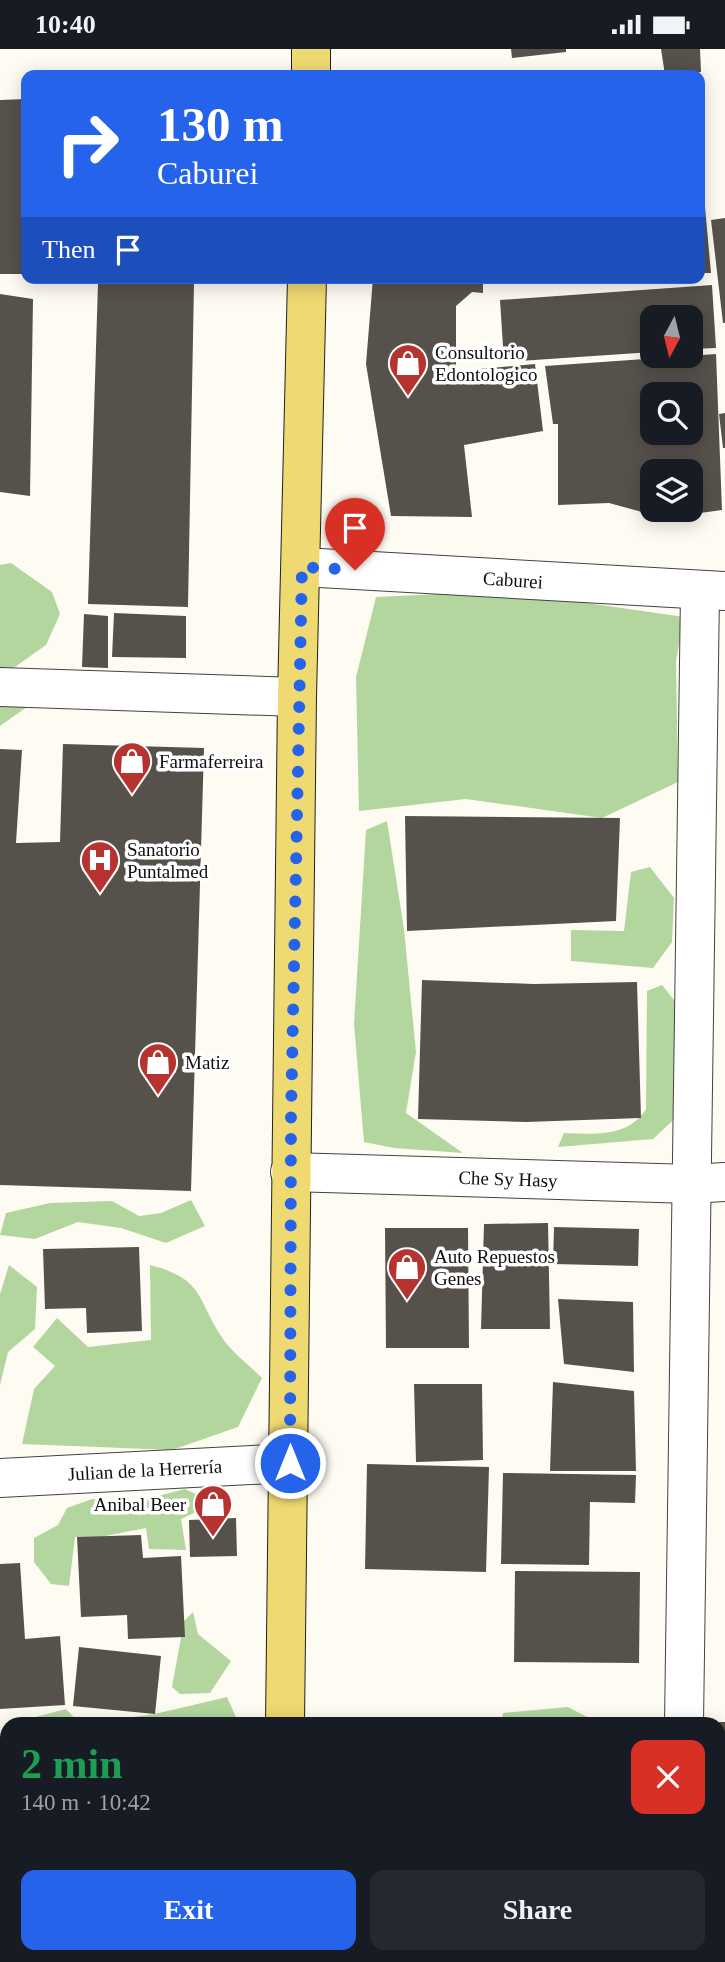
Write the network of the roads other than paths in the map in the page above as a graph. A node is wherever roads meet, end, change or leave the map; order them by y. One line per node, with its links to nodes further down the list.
1 (311, 49): 2 (main road)
2 (311, 70)
3 (307, 284): 4 (main road)
4 (302, 567): 5 (street, Caburei); 7 (main road)
5 (712, 592): 9 (street)
6 (0, 687): 7 (street)
7 (297, 697): 8 (main road)
8 (290, 1172): 9 (street, Che Sy Hasy); 10 (main road)
9 (708, 1183): 13 (street)
10 (290, 1463): 11 (street, Julian de la Herrería); 12 (main road)
11 (0, 1478)
12 (285, 1717)
13 (684, 1717)

